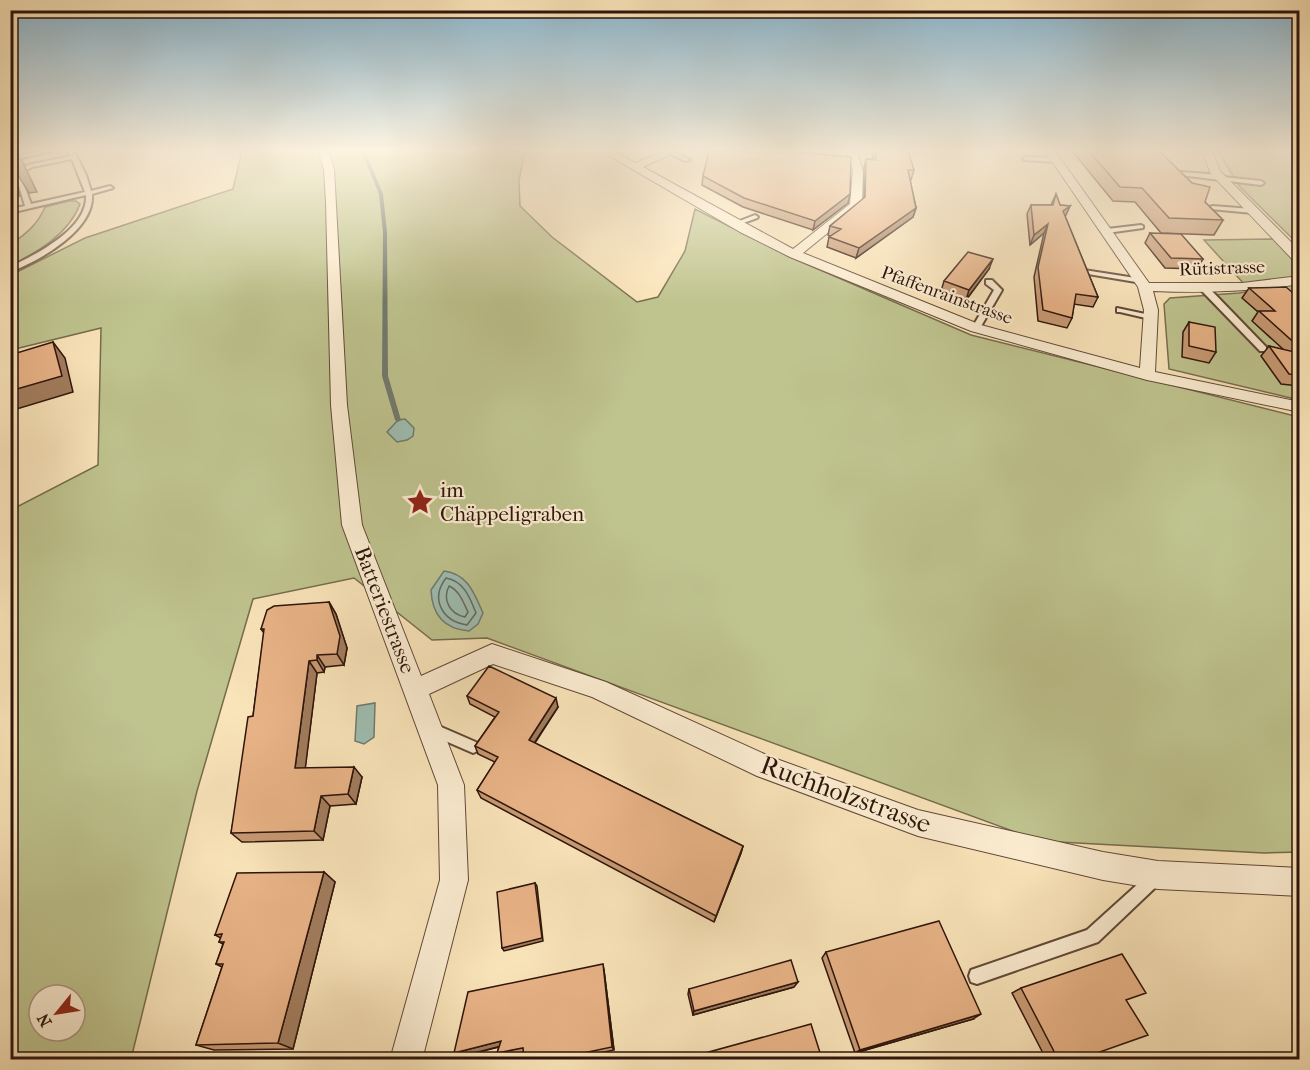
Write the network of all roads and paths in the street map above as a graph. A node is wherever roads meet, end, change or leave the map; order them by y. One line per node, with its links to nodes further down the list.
1 (27, 201): 9 (lane)
2 (53, 201): 9 (lane)
3 (89, 201): 19 (lane)
4 (332, 201): 31 (street, Batteriestrasse)
5 (695, 201): 14 (street, Pfaffenrainstrasse)
6 (856, 201): 17 (street)
7 (1086, 201): 16 (street)
8 (1243, 201): 12 (street, Rütistrasse)
9 (29, 207): 11 (lane)
10 (1212, 208): 12 (lane)
11 (10, 211)
12 (1253, 211): 18 (street, Rütistrasse)
13 (755, 217): 14 (lane)
14 (735, 224): 17 (street, Pfaffenrainstrasse)
15 (1141, 227): 16 (lane)
16 (1107, 231): 23 (street)
17 (794, 254): 27 (street, Pfaffenrainstrasse)
18 (1299, 259)
19 (10, 270)
20 (1084, 272): 23 (lane)
21 (1299, 280): 24 (street, Rütistrasse)
22 (989, 282): 27 (lane)
23 (1144, 284): 24 (street, Rütistrasse); 26 (street)
24 (1205, 289): 28 (lane)
25 (1120, 310): 26 (lane)
26 (1150, 317): 29 (street)
27 (976, 328): 29 (street, Pfaffenrainstrasse)
28 (1263, 349)
29 (1147, 375): 30 (street, Pfaffenrainstrasse)
30 (1299, 407)
31 (416, 689): 32 (street, Batteriestrasse); 34 (street, Ruchholzstrasse)
32 (432, 729): 33 (lane); 37 (street, Batteriestrasse)
33 (472, 747)
34 (1158, 875): 35 (street, Ruchholzstrasse); 36 (lane)
35 (1299, 882)
36 (977, 976)
37 (406, 1059)

